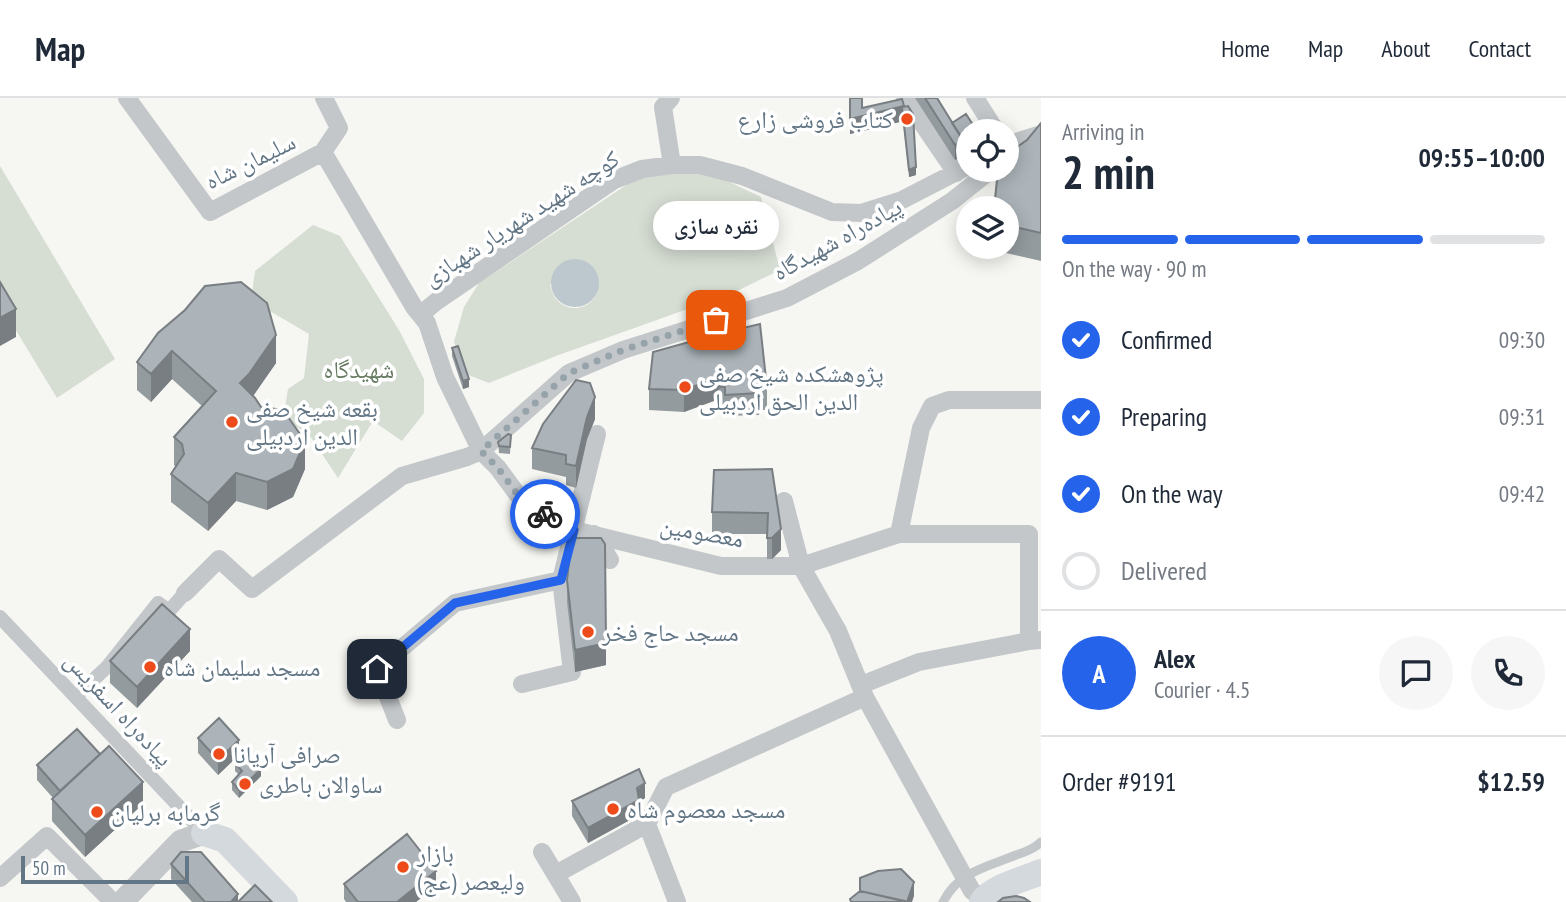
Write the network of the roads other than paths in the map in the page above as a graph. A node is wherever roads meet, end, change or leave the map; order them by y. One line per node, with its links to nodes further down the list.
1 (127, 98): 10 (street, سلیمان شاه)
2 (324, 98): 10 (street, سلیمان شاه)
3 (671, 98): 12 (street)
4 (905, 98): 11 (street)
5 (975, 98): 6 (street)
6 (988, 119)
7 (1040, 132): 8 (street); 9 (street)
8 (1019, 139)
9 (1019, 148)
10 (323, 152): 15 (street, سلیمان شاه)
11 (956, 162)
12 (672, 165): 13 (street, کوچه شهید شهریار شهبازی); 15 (street, کوچه شهید شهریار شهبازی)
13 (956, 172)
14 (977, 182): 18 (street, پیاده‌راه شهیدگاه)
15 (421, 314): 18 (street, سلیمان شاه)
16 (1041, 400): 22 (street)
17 (597, 434): 20 (street)
18 (481, 451): 20 (street, معصومین); 27 (street)
19 (784, 501): 25 (street)
20 (574, 530): 21 (street, معصومین); 26 (street)
21 (594, 534): 24 (street); 25 (street, معصومین)
22 (899, 534): 23 (street, معصومین); 25 (street, معصومین)
23 (1035, 534): 29 (street)
24 (610, 560)
25 (801, 566): 31 (street)
26 (561, 580): 30 (street); 33 (street)
27 (185, 593): 32 (street)
28 (0, 617): 32 (street, پیاده‌راه اسفریس)
29 (1035, 641): 31 (street)
30 (522, 684)
31 (863, 691): 34 (street); 40 (street)
32 (76, 696): 35 (street, پیاده‌راه اسفریس)
33 (397, 720)
34 (647, 824): 39 (street); 47 (street)
35 (204, 833): 44 (street); 45 (main road)
36 (1041, 842): 40 (lane)
37 (542, 852): 39 (street)
38 (1041, 872): 42 (main road)
39 (556, 874): 46 (street)
40 (964, 876): 42 (street); 48 (lane)
41 (0, 878): 43 (street)
42 (984, 899)
43 (113, 902)
44 (122, 902)
45 (285, 902)
46 (572, 902)
47 (677, 902)
48 (943, 902)

